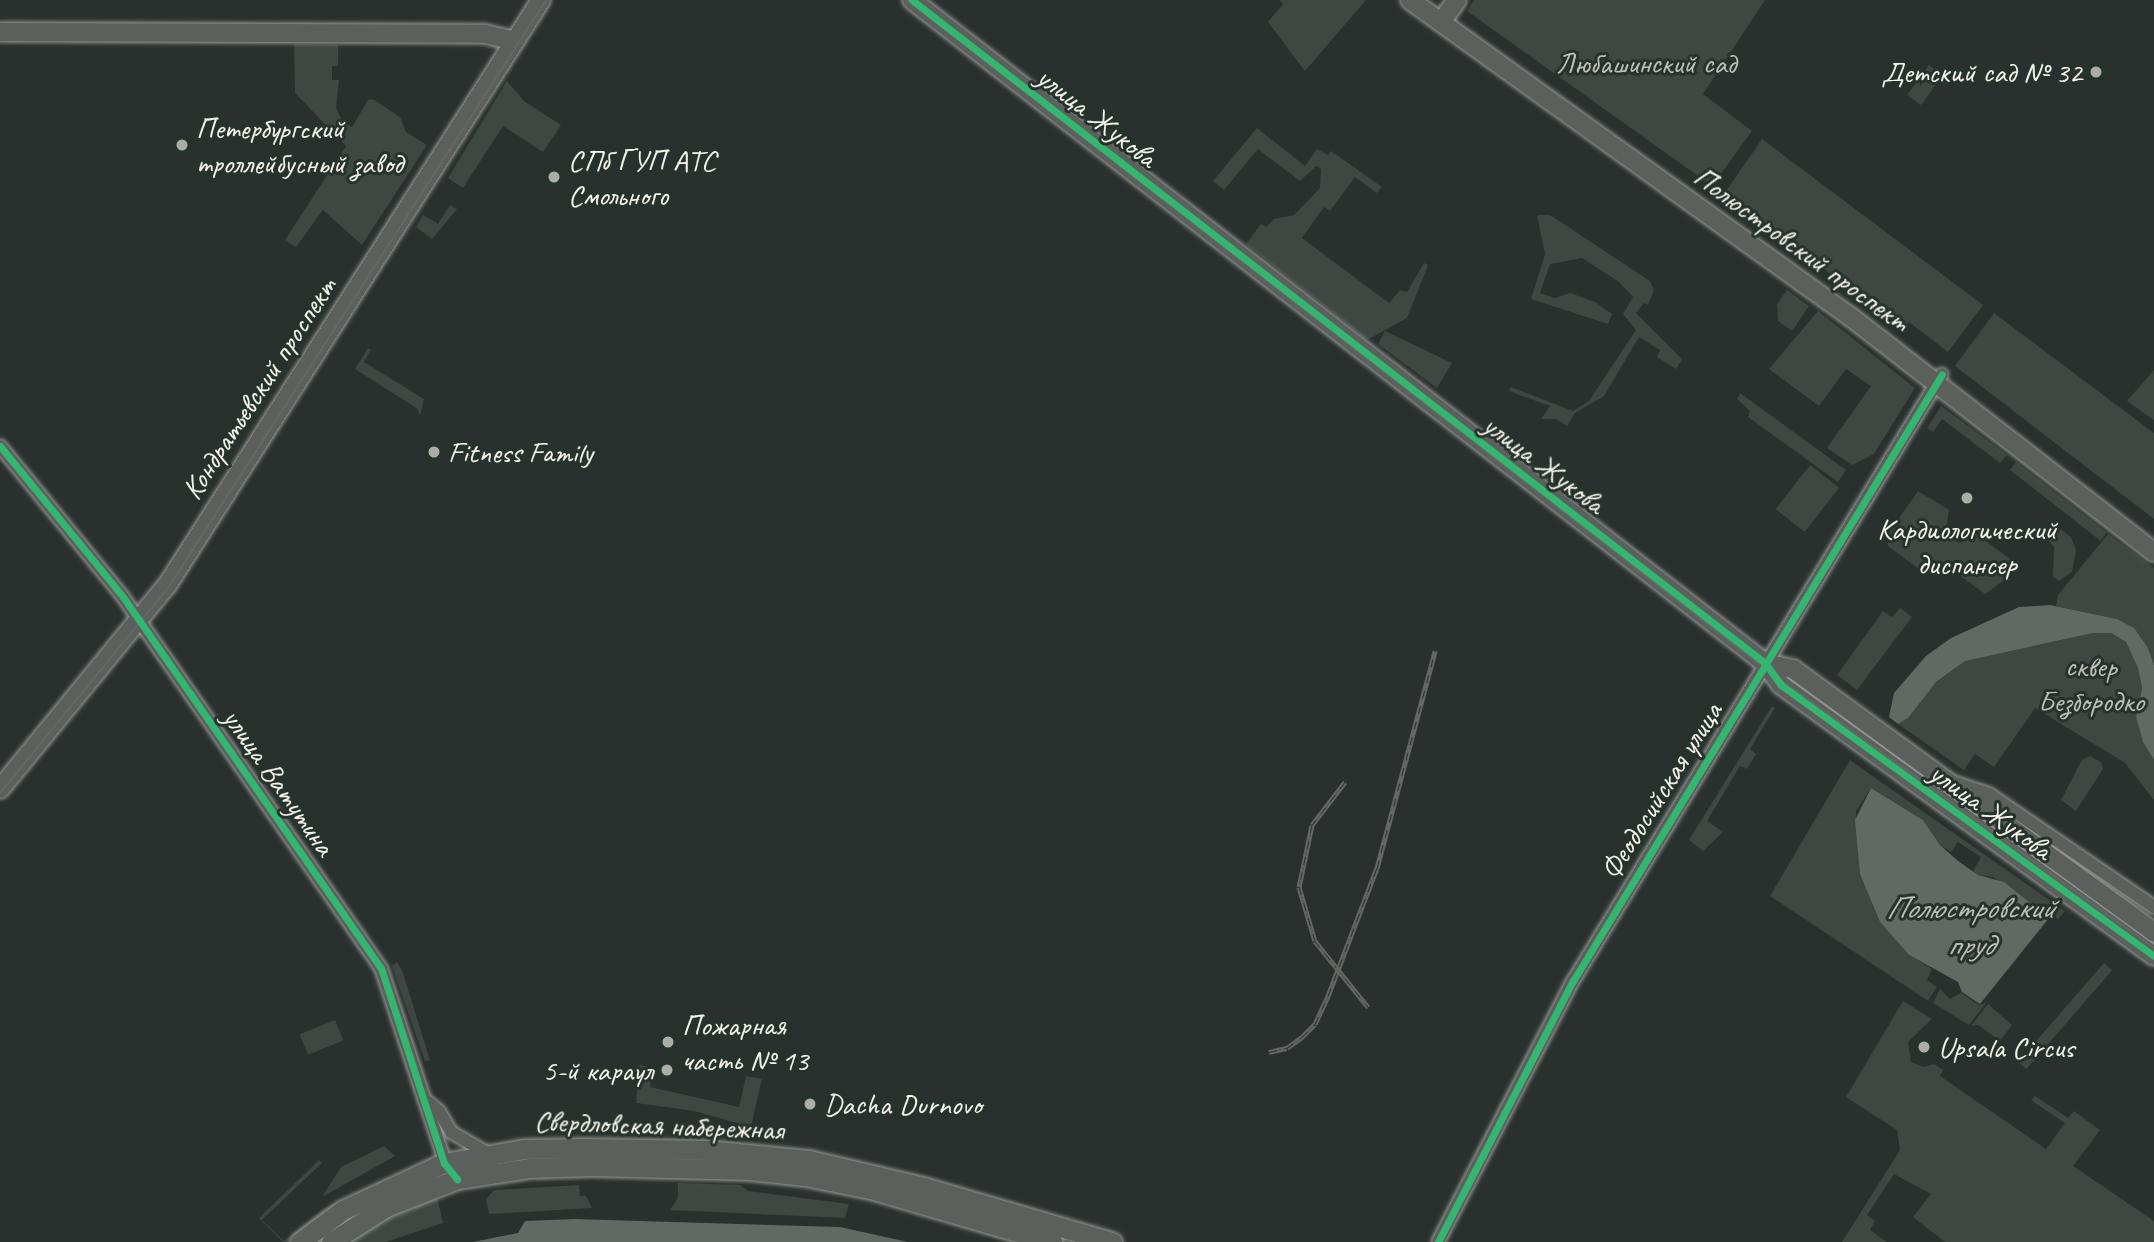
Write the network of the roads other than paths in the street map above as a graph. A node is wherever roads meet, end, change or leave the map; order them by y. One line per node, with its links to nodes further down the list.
1 (541, 0): 7 (street, Кондратьевский проспект)
2 (912, 0): 13 (street, улица Жукова)
3 (1410, 0): 5 (street, Полюстровский проспект)
4 (1428, 0): 5 (street, Полюстровский проспект)
5 (1448, 12): 8 (street, Полюстровский проспект)
6 (0, 32): 7 (street)
7 (515, 41): 12 (street, Кондратьевский проспект)
8 (1940, 379): 10 (street, Полюстровский проспект); 11 (street, Полюстровский проспект); 13 (street, Феодосийская улица)
9 (0, 446): 12 (street, улица Ватутина)
10 (2154, 538)
11 (2154, 552)
12 (138, 618): 15 (street, Кондратьевский проспект); 19 (street, улица Ватутина)
13 (1765, 663): 14 (street, улица Жукова); 18 (street, улица Жукова); 27 (street, Феодосийская улица)
14 (1941, 780): 16 (street); 17 (street, улица Жукова)
15 (0, 789)
16 (2154, 907)
17 (2154, 932)
18 (2154, 956)
19 (424, 1099): 20 (street, улица Ватутина); 21 (street, улица Ватутина)
20 (489, 1154): 21 (main road, Свердловская набережная); 26 (main road, Свердловская набережная)
21 (444, 1163): 22 (street, улица Ватутина); 23 (main road, Свердловская набережная)
22 (457, 1179): 24 (main road, Свердловская набережная); 25 (main road, Свердловская набережная)
23 (300, 1242)
24 (331, 1242)
25 (1052, 1242)
26 (1112, 1242)
27 (1438, 1242)

